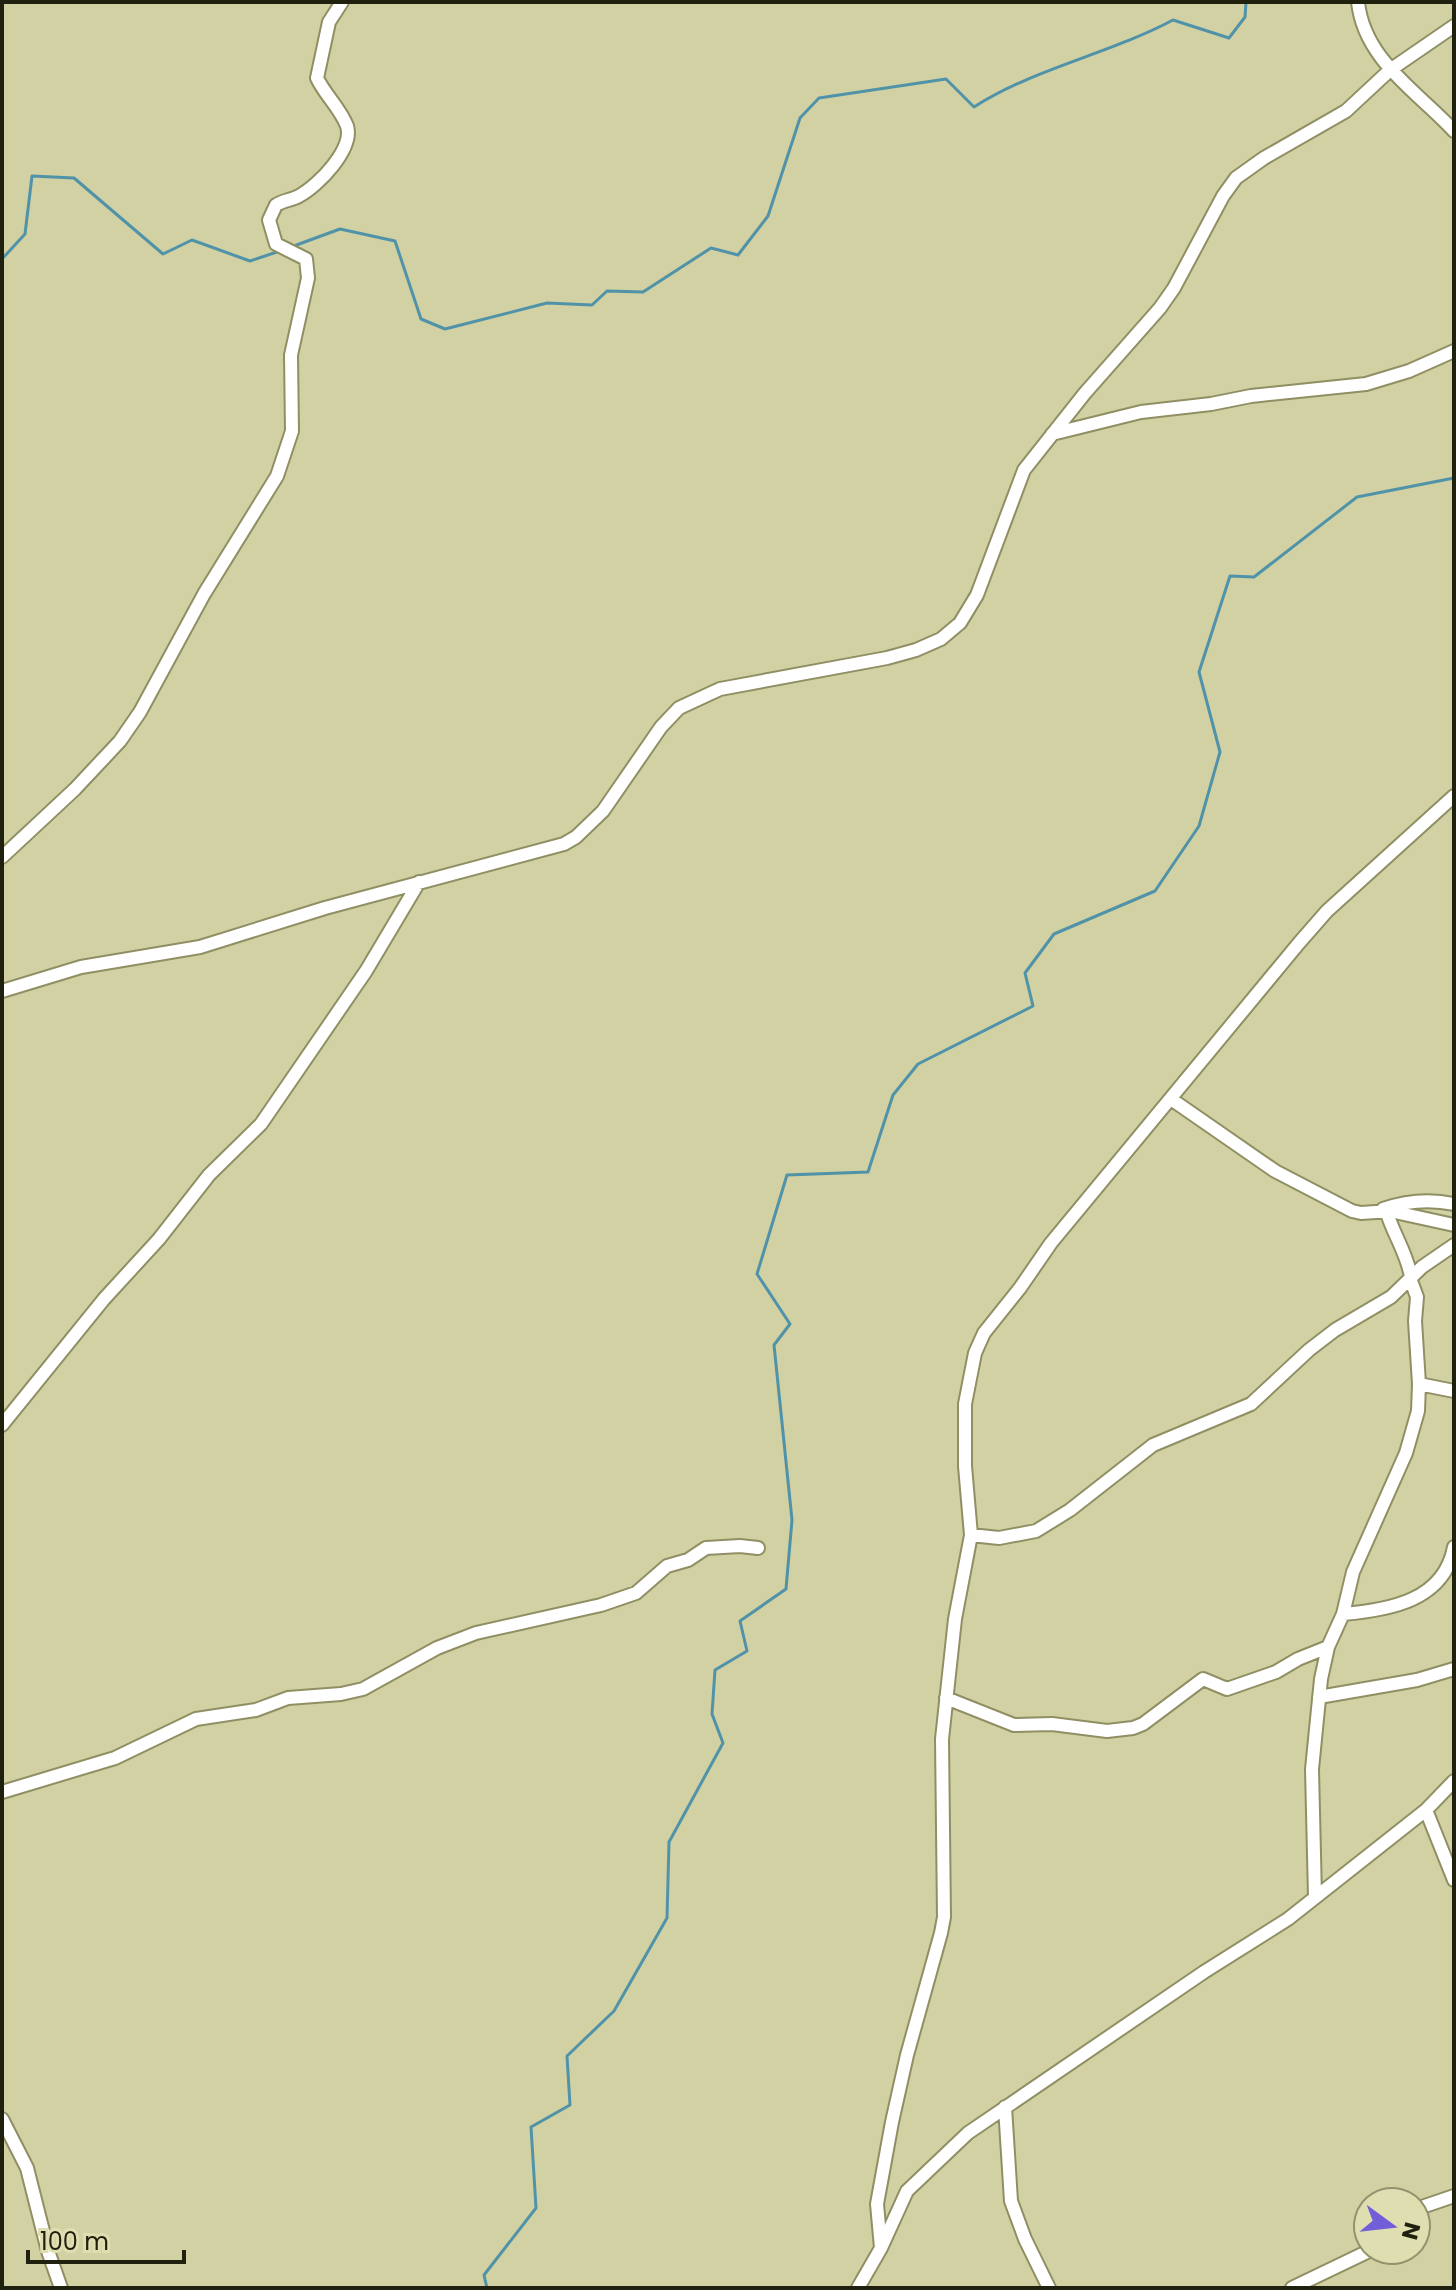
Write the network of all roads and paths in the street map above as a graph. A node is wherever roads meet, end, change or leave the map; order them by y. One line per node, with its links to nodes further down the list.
1 (342, 2): 9 (street)
2 (1358, 2): 4 (street)
3 (1454, 26): 4 (street)
4 (1390, 70): 5 (street); 7 (street)
5 (1454, 131)
6 (1454, 351): 7 (street)
7 (1052, 434): 10 (street)
8 (1454, 796): 12 (street)
9 (2, 857)
10 (419, 882): 11 (street); 20 (street)
11 (2, 991)
12 (1171, 1099): 14 (street); 21 (street)
13 (1454, 1204): 14 (street)
14 (1383, 1210): 15 (street); 17 (street)
15 (1454, 1225)
16 (1454, 1245): 17 (street)
17 (1411, 1278): 18 (street); 21 (street)
18 (1419, 1384): 19 (street); 24 (street)
19 (1454, 1391)
20 (2, 1425)
21 (971, 1535): 28 (street)
22 (1454, 1547): 24 (street)
23 (758, 1548): 30 (street)
24 (1343, 1614): 25 (street)
25 (1328, 1647): 27 (street); 28 (street)
26 (1454, 1669): 27 (street)
27 (1319, 1697): 33 (street)
28 (946, 1698): 38 (street)
29 (1454, 1781): 31 (street)
30 (2, 1792)
31 (1426, 1810): 32 (street); 33 (street)
32 (1454, 1880)
33 (1315, 1897): 34 (street)
34 (1005, 2107): 38 (street); 42 (street)
35 (2, 2119): 40 (street)
36 (1454, 2196): 37 (street)
37 (1432, 2204)
38 (881, 2248): 41 (street)
39 (1352, 2259): 43 (street)
40 (61, 2288)
41 (858, 2288)
42 (1049, 2288)
43 (1292, 2288)

